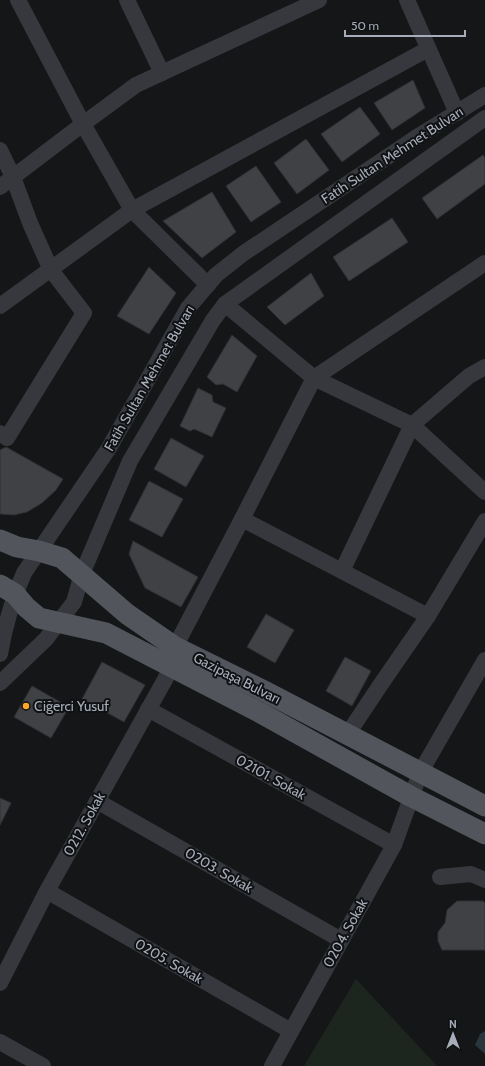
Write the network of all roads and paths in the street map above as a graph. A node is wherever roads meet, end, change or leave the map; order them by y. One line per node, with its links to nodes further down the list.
1 (18, 0): 10 (street)
2 (127, 0): 6 (street)
3 (319, 0): 6 (street)
4 (407, 0): 5 (street)
5 (428, 49): 8 (street); 14 (street)
6 (162, 74): 10 (street)
7 (485, 95): 8 (street, Fatih Sultan Mehmet Bulvarı)
8 (457, 113): 17 (street, Fatih Sultan Mehmet Bulvarı)
9 (485, 119): 18 (street, Fatih Sultan Mehmet Bulvarı)
10 (83, 124): 12 (street); 14 (street)
11 (0, 150): 12 (street)
12 (13, 177): 13 (street); 16 (street)
13 (0, 187)
14 (132, 210): 16 (street); 17 (street)
15 (485, 263): 21 (street)
16 (51, 270): 19 (street); 23 (street)
17 (208, 285): 28 (street, Fatih Sultan Mehmet Bulvarı)
18 (225, 304): 21 (street); 30 (street, Fatih Sultan Mehmet Bulvarı)
19 (0, 306)
20 (485, 367): 22 (street)
21 (314, 378): 22 (street); 25 (street, 0212. Sokak)
22 (412, 426): 24 (street); 29 (street)
23 (0, 433)
24 (485, 492)
25 (242, 519): 29 (street); 35 (street, 0212. Sokak)
26 (485, 520): 32 (street)
27 (0, 540): 28 (main road, Gazipaşa Bulvarı)
28 (39, 552): 30 (main road, Gazipaşa Bulvarı); 31 (street, Fatih Sultan Mehmet Bulvarı)
29 (342, 571): 32 (street)
30 (82, 574): 33 (street, Fatih Sultan Mehmet Bulvarı); 35 (main road, Gazipaşa Bulvarı)
31 (7, 589): 33 (main road, Gazipaşa Bulvarı); 34 (street, Fatih Sultan Mehmet Bulvarı)
32 (428, 616): 39 (street)
33 (58, 621): 35 (main road, Gazipaşa Bulvarı); 37 (street, Fatih Sultan Mehmet Bulvarı)
34 (0, 654)
35 (174, 657): 38 (street, 0212. Sokak); 39 (main road, Gazipaşa Bulvarı); 41 (main road, Gazipaşa Bulvarı)
36 (485, 660): 40 (street, 0204. Sokak)
37 (0, 683)
38 (148, 709): 42 (street, 0212. Sokak); 45 (street, 02101. Sokak)
39 (347, 735): 40 (main road, Gazipaşa Bulvarı)
40 (420, 773): 41 (street, 0204. Sokak); 43 (main road, Gazipaşa Bulvarı)
41 (410, 796): 44 (main road, Gazipaşa Bulvarı); 45 (street, 0204. Sokak)
42 (97, 801): 48 (street, 0212. Sokak); 49 (street, 0203. Sokak)
43 (485, 806)
44 (485, 834)
45 (394, 845): 49 (street, 0204. Sokak)
46 (440, 877): 47 (street)
47 (485, 880)
48 (47, 891): 50 (street, 0212. Sokak); 51 (street, 0205. Sokak)
49 (341, 940): 51 (street, 0204. Sokak)
50 (0, 983)
51 (292, 1031): 54 (street, 0204. Sokak)
52 (0, 1042): 53 (street)
53 (43, 1066)
54 (272, 1066)

